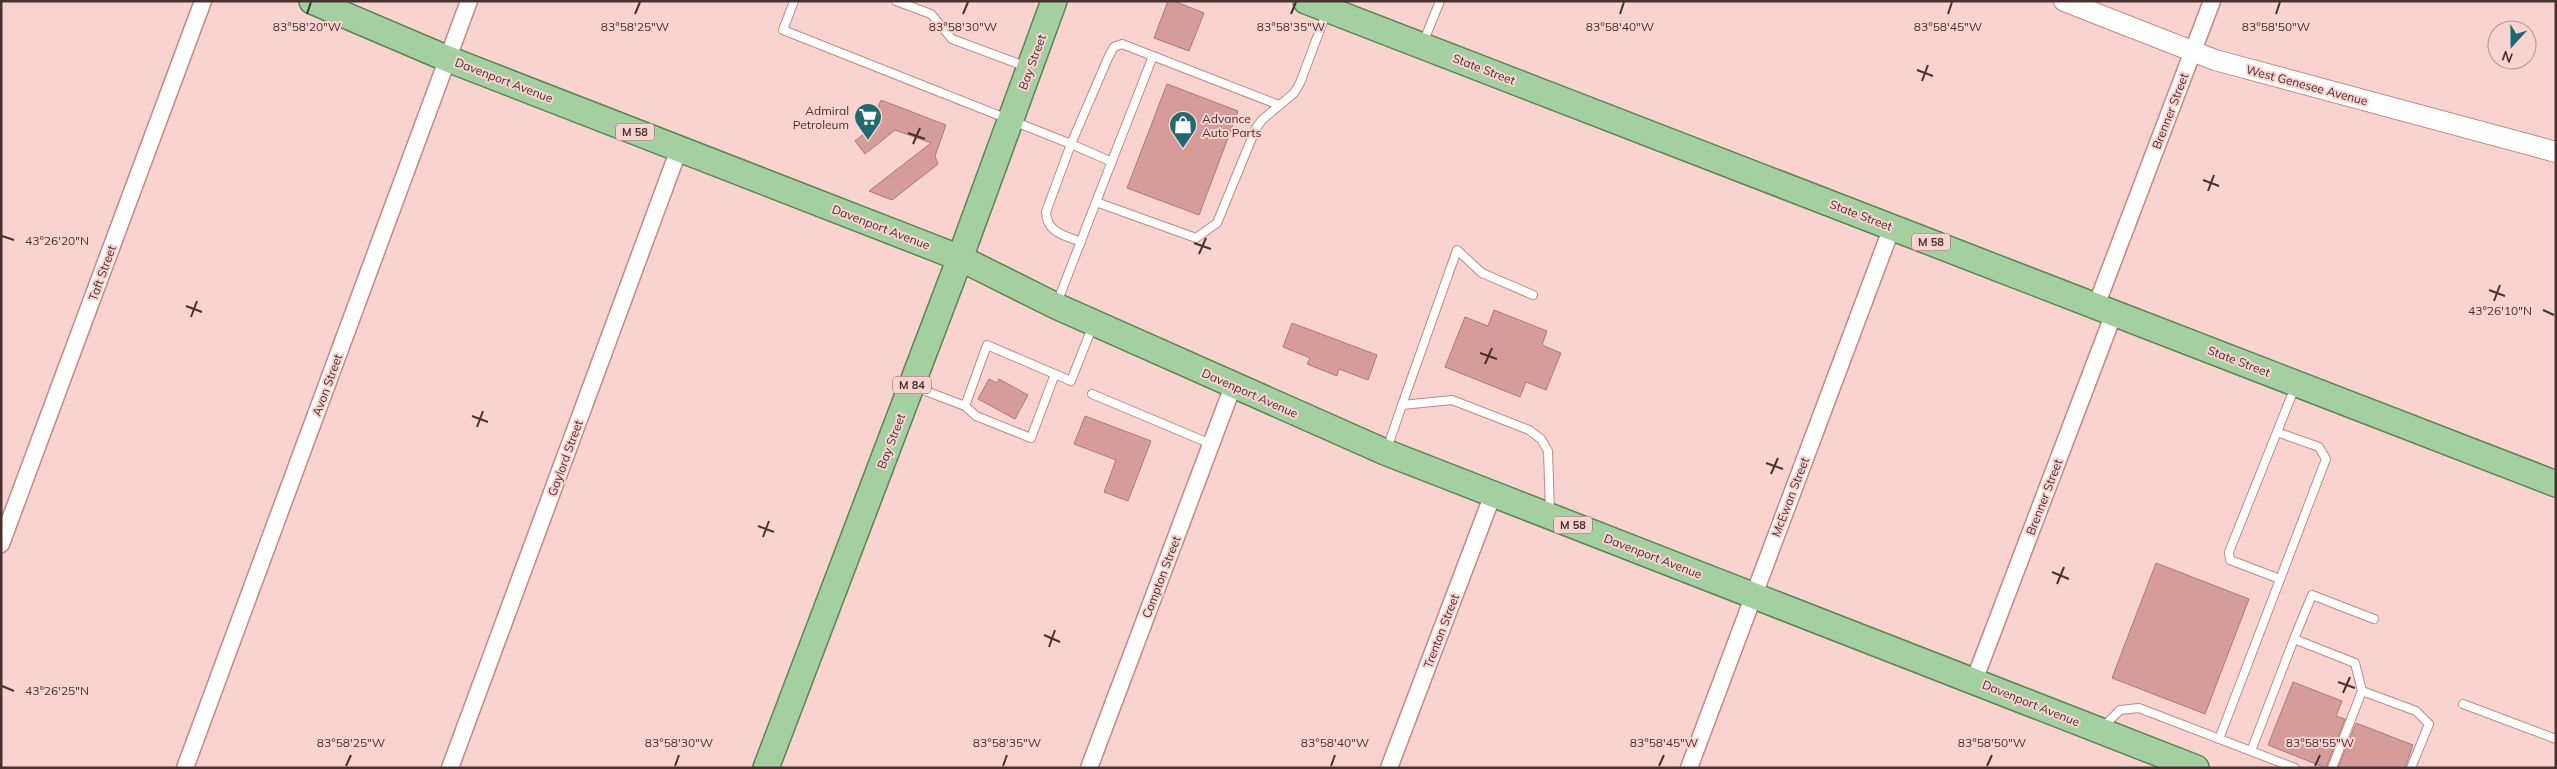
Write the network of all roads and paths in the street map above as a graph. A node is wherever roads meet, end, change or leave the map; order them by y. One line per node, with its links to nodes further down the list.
1 (203, 1): 43 (street, Taft Street)
2 (312, 1): 14 (main road, Davenport Avenue / M 58)
3 (469, 1): 14 (street, Avon Street)
4 (794, 1): 17 (lane)
5 (896, 1): 15 (lane)
6 (1054, 1): 15 (main road, Bay Street / M 84)
7 (1440, 1): 11 (lane)
8 (2064, 1): 12 (street, West Genesee Avenue)
9 (2212, 1): 12 (street, Brenner Street)
10 (1317, 5): 11 (main road, State Street / M 58); 16 (lane)
11 (1422, 46): 23 (main road, State Street / M 58)
12 (2193, 51): 20 (street, West Genesee Avenue); 28 (street, Brenner Street)
13 (1153, 56): 16 (lane); 18 (lane); 21 (lane)
14 (448, 59): 19 (main road, Davenport Avenue / M 58); 56 (street, Avon Street)
15 (1030, 68): 17 (main road, Bay Street / M 84)
16 (1279, 105): 22 (lane)
17 (1010, 122): 18 (lane); 25 (main road, Bay Street / M 84)
18 (1071, 144): 21 (lane); 24 (lane)
19 (679, 149): 25 (main road, Davenport Avenue / M 58); 57 (street, Gaylord Street)
20 (2556, 152)
21 (1112, 162): 22 (lane)
22 (1096, 202): 24 (lane)
23 (1892, 227): 28 (main road, State Street / M 58); 45 (street, McEwan Street)
24 (1081, 242): 27 (lane)
25 (960, 258): 27 (main road, Davenport Avenue / M 58); 32 (main road, Bay Street / M 84)
26 (1533, 295): 35 (lane)
27 (1056, 306): 29 (main road, Davenport Avenue / M 58)
28 (2105, 309): 31 (main road, State Street / M 58); 48 (street, Brenner Street)
29 (1094, 323): 30 (lane); 33 (main road, Davenport Avenue / M 58)
30 (1055, 374): 36 (lane); 36 (lane)
31 (2296, 384): 37 (lane); 40 (main road, State Street / M 58)
32 (912, 385): 36 (lane); 58 (main road, Bay Street / M 84)
33 (1233, 386): 38 (street, Compton Street); 39 (main road, Davenport Avenue / M 58)
34 (1092, 394): 38 (lane)
35 (1402, 405): 39 (lane); 42 (lane)
36 (965, 406)
37 (2277, 432): 44 (lane); 44 (lane)
38 (1211, 444): 59 (street, Compton Street)
39 (1385, 452): 41 (main road, Davenport Avenue / M 58)
40 (2556, 484)
41 (1493, 494): 42 (main road, Davenport Avenue / M 58); 60 (street, Trenton Street)
42 (1550, 516): 45 (main road, Davenport Avenue / M 58)
43 (1, 544)
44 (2280, 579): 52 (lane)
45 (1754, 595): 48 (main road, Davenport Avenue / M 58); 61 (street, McEwan Street)
46 (2374, 619): 47 (lane)
47 (2294, 639): 49 (lane); 54 (lane)
48 (1974, 681): 51 (main road, Davenport Avenue / M 58)
49 (2362, 691): 63 (lane); 64 (lane)
50 (2464, 704): 53 (lane)
51 (2100, 730): 52 (lane); 55 (main road, Davenport Avenue / M 58)
52 (2219, 739): 54 (lane)
53 (2556, 739)
54 (2251, 751): 62 (lane)
55 (2193, 767)
56 (185, 768)
57 (450, 768)
58 (766, 768)
59 (1089, 768)
60 (1390, 768)
61 (1689, 768)
62 (2294, 768)
63 (2332, 768)
64 (2411, 768)

